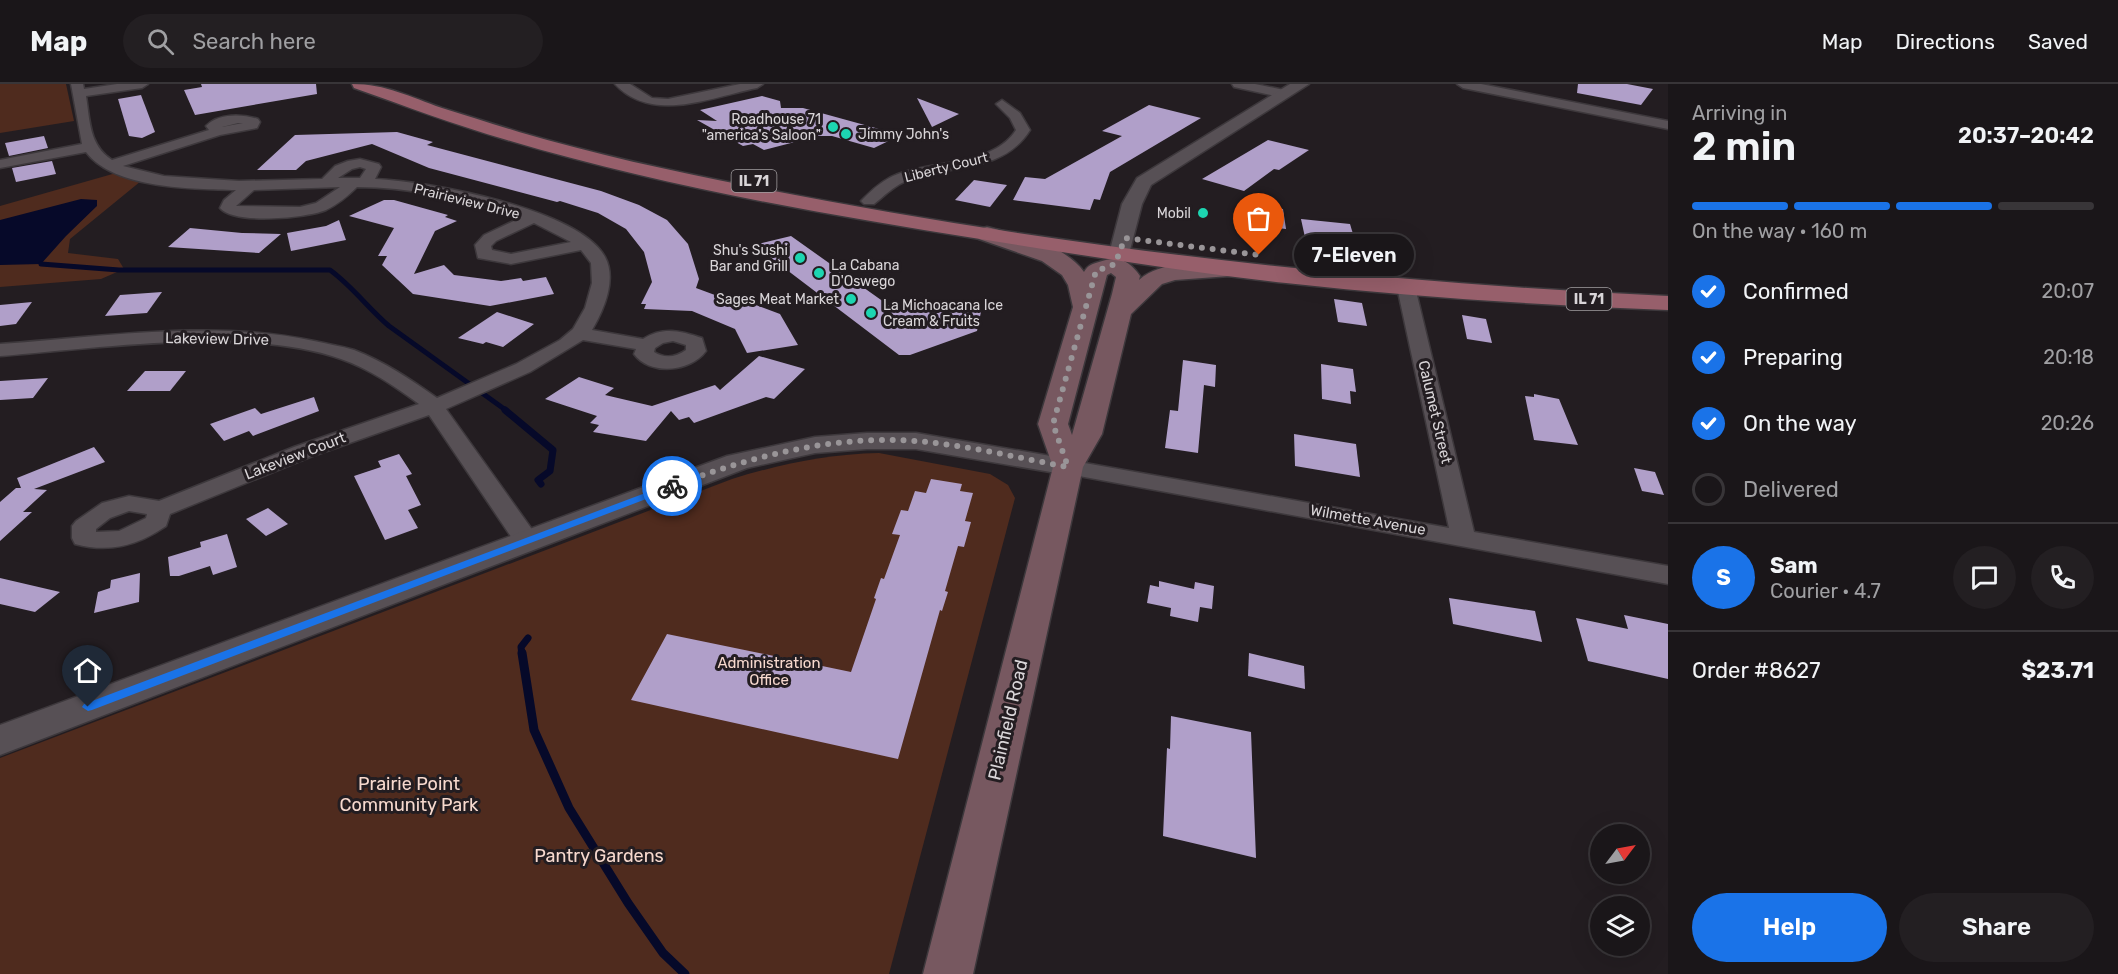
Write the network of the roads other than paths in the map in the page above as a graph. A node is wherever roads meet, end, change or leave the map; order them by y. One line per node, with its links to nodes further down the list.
1 (142, 84): 8 (street)
2 (360, 84): 21 (main road, IL 71)
3 (392, 84): 19 (main road, IL 71)
4 (621, 84): 5 (street)
5 (758, 84)
6 (1238, 84): 9 (street)
7 (1463, 84): 11 (street)
8 (78, 89): 13 (street)
9 (1293, 89): 23 (street)
10 (1002, 104): 19 (street, Liberty Court)
11 (1668, 125)
12 (218, 131): 15 (street)
13 (88, 147): 14 (street); 15 (street, Prairieview Drive)
14 (0, 164)
15 (110, 165): 18 (street, Prairieview Drive)
16 (359, 183): 17 (street, Prairieview Drive); 17 (street); 18 (street); 20 (street, Prairieview Drive)
17 (325, 184): 18 (street, Prairieview Drive)
18 (249, 186)
19 (869, 201): 23 (main road, IL 71)
20 (533, 218): 22 (street, Prairieview Drive); 22 (street, Prairieview Drive)
21 (987, 234): 23 (main road, IL 71); 28 (main road)
22 (585, 244): 30 (street, Prairieview Drive)
23 (1120, 252): 24 (main road, IL 71); 26 (main road, IL 71); 28 (main road); 29 (main road, Plainfield Road)
24 (1230, 269): 25 (main road, IL 71); 29 (main road)
25 (1406, 287): 27 (main road, IL 71); 36 (street, Calumet Street)
26 (1668, 289)
27 (1668, 303)
28 (1085, 306): 34 (main road)
29 (1120, 311): 34 (main road, Plainfield Road)
30 (580, 334): 31 (street); 33 (street)
31 (646, 345)
32 (0, 350): 33 (street, Lakeview Drive)
33 (433, 405): 35 (street, Lakeview Court); 37 (street, Lakeview Drive)
34 (1068, 467): 36 (street, Wilmette Avenue); 37 (street); 40 (main road, Plainfield Road)
35 (159, 510)
36 (1463, 537): 38 (street, Wilmette Avenue)
37 (527, 540): 39 (street)
38 (1668, 575)
39 (0, 740)
40 (948, 974)

